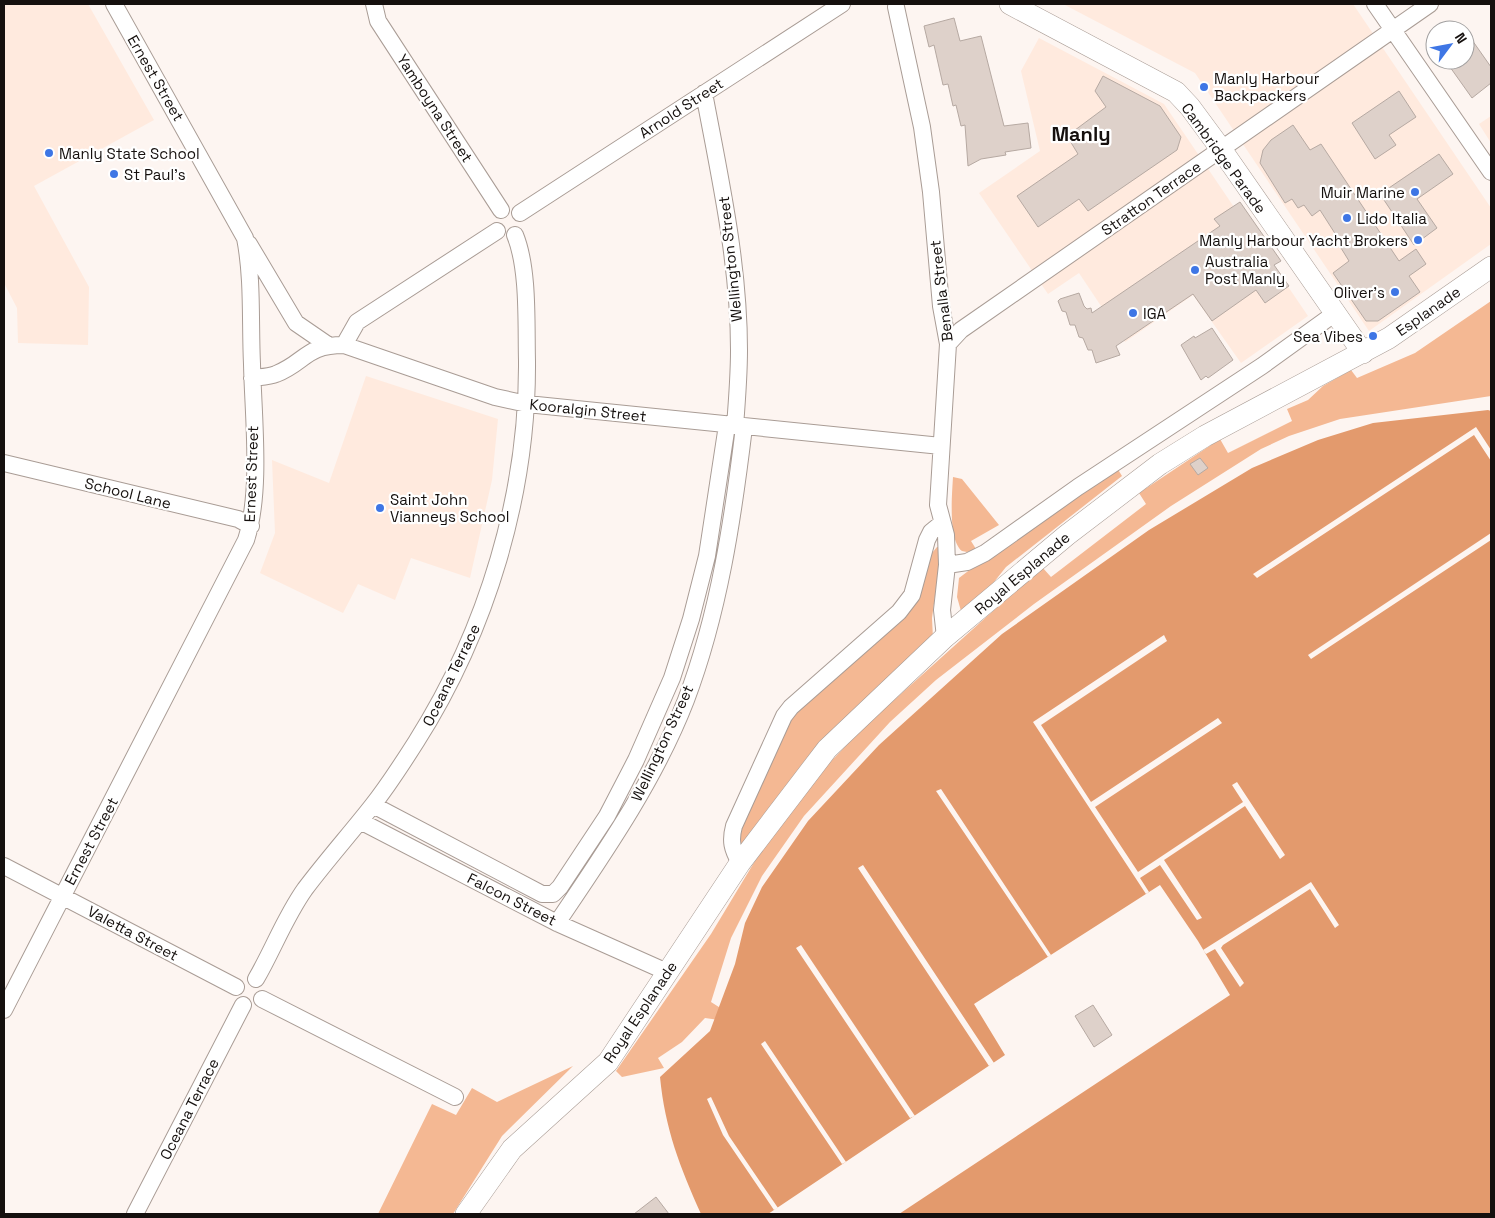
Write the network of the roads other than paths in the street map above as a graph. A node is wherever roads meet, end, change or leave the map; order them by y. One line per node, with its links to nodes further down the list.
1 (114, 4): 16 (street, Ernest Street)
2 (374, 4): 12 (street, Yamboyna Street)
3 (842, 4): 9 (street, Arnold Street)
4 (1010, 4): 10 (street, Cambridge Parade)
5 (1375, 4): 8 (street)
6 (1430, 4): 8 (street, Stratton Terrace)
7 (896, 8): 19 (street, Benalla Street)
8 (1393, 30): 10 (street, Stratton Terrace); 11 (street)
9 (704, 93): 13 (street, Arnold Street); 24 (street, Wellington Street)
10 (1221, 149): 18 (street, Cambridge Parade); 19 (street, Stratton Terrace)
11 (1491, 172)
12 (501, 210): 13 (street); 14 (street)
13 (520, 213): 15 (street)
14 (497, 231): 15 (street); 20 (street)
15 (516, 235): 23 (street, Oceana Terrace)
16 (245, 238): 20 (street, Kooralgin Street); 22 (street, Ernest Street)
17 (1491, 268): 21 (street, Esplanade)
18 (1334, 314): 21 (street, Cambridge Parade); 29 (street)
19 (948, 344): 25 (street, Benalla Street)
20 (336, 345): 22 (street); 23 (street, Kooralgin Street)
21 (1363, 353): 30 (street, Royal Esplanade)
22 (252, 378): 28 (street, Ernest Street)
23 (527, 404): 24 (street, Kooralgin Street); 31 (street, Oceana Terrace)
24 (735, 426): 25 (street, Kooralgin Street); 35 (street, Wellington Street); 37 (street, Wellington Street)
25 (941, 446): 27 (street, Benalla Street)
26 (4, 463): 28 (street, School Lane)
27 (942, 523): 29 (street, Benalla Street); 33 (street)
28 (251, 526): 36 (street, Ernest Street)
29 (947, 565): 30 (street, Benalla Street)
30 (945, 637): 33 (street, Royal Esplanade)
31 (373, 805): 32 (street, Oceana Terrace); 35 (street, Falcon Street)
32 (360, 822): 37 (street, Falcon Street); 39 (street, Oceana Terrace)
33 (740, 863): 38 (street, Royal Esplanade)
34 (4, 866): 36 (street, Valetta Street)
35 (552, 894)
36 (62, 896): 40 (street, Valetta Street); 43 (street, Ernest Street)
37 (558, 923): 38 (street, Falcon Street)
38 (667, 972): 46 (street, Royal Esplanade)
39 (256, 979): 40 (street); 41 (street)
40 (236, 987): 42 (street)
41 (262, 999): 42 (street); 44 (street)
42 (243, 1004): 45 (street, Oceana Terrace)
43 (4, 1010)
44 (455, 1097)
45 (135, 1214)
46 (466, 1214)

